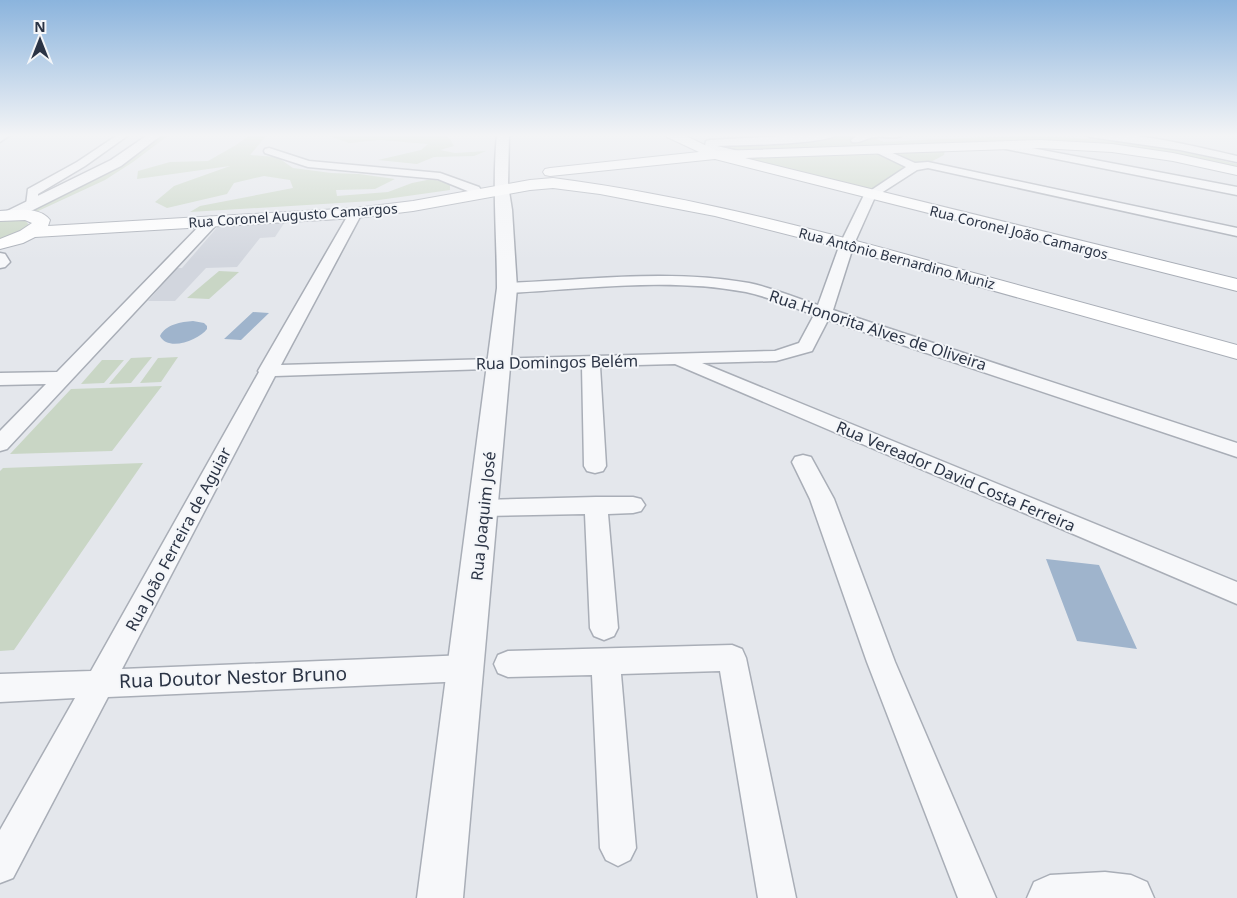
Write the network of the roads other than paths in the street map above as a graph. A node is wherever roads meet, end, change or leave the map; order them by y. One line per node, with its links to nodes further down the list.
1 (60, 176): 17 (street)
2 (118, 176): 17 (street)
3 (439, 176): 12 (street)
4 (502, 176): 13 (street, Rua Joaquim José)
5 (556, 176): 10 (main road)
6 (804, 176): 14 (main road, Rua Coronel João Camargos)
7 (899, 176): 14 (street)
8 (978, 176): 19 (street)
9 (1159, 176): 11 (street)
10 (550, 177): 13 (main road, Rua Coronel Augusto Camargos); 20 (main road, Rua Antônio Bernardino Muniz)
11 (1237, 191)
12 (471, 193): 13 (main road, Rua Coronel Augusto Camargos); 15 (main road, Rua Coronel Augusto Camargos); 17 (main road, Rua Coronel Augusto Camargos)
13 (502, 193): 24 (street, Rua Joaquim José)
14 (870, 195): 20 (street, Rua Domingos Belém); 23 (main road, Rua Coronel João Camargos)
15 (356, 213): 18 (main road, Rua Coronel Augusto Camargos); 30 (street, Rua João Ferreira de Aguiar)
16 (6, 215): 17 (main road)
17 (35, 220): 18 (main road, Rua Coronel Augusto Camargos); 21 (main road)
18 (212, 221): 31 (street)
19 (1237, 232)
20 (847, 244): 25 (street, Rua Domingos Belém); 26 (main road, Rua Antônio Bernardino Muniz)
21 (1, 248): 22 (street)
22 (0, 264)
23 (1237, 285)
24 (507, 288): 25 (street, Rua Honorita Alves de Oliveira); 29 (street, Rua Joaquim José)
25 (824, 312): 27 (street, Rua Domingos Belém); 34 (street, Rua Honorita Alves de Oliveira)
26 (1237, 352)
27 (676, 359): 28 (street, Rua Domingos Belém); 40 (street, Rua Vereador David Costa Ferreira)
28 (591, 361): 29 (street, Rua Domingos Belém); 36 (street)
29 (500, 363): 30 (street, Rua Domingos Belém); 39 (street, Rua Joaquim José)
30 (267, 371): 45 (street, Rua João Ferreira de Aguiar)
31 (63, 378): 32 (street); 33 (street)
32 (0, 379)
33 (0, 444)
34 (1237, 450)
35 (803, 462): 51 (street)
36 (595, 466)
37 (596, 505): 38 (street); 39 (street); 41 (street)
38 (633, 505)
39 (483, 508): 44 (street, Rua Joaquim José)
40 (1237, 593)
41 (604, 628)
42 (606, 661): 43 (street); 47 (street); 50 (street)
43 (508, 664)
44 (467, 668): 45 (street, Rua Doutor Nestor Bruno); 49 (street, Rua Joaquim José)
45 (102, 682): 46 (street, Rua Doutor Nestor Bruno); 48 (street, Rua João Ferreira de Aguiar)
46 (0, 688)
47 (618, 848)
48 (0, 865)
49 (440, 898)
50 (777, 898)
51 (977, 898)
52 (1050, 898): 53 (street)
53 (1131, 898)

